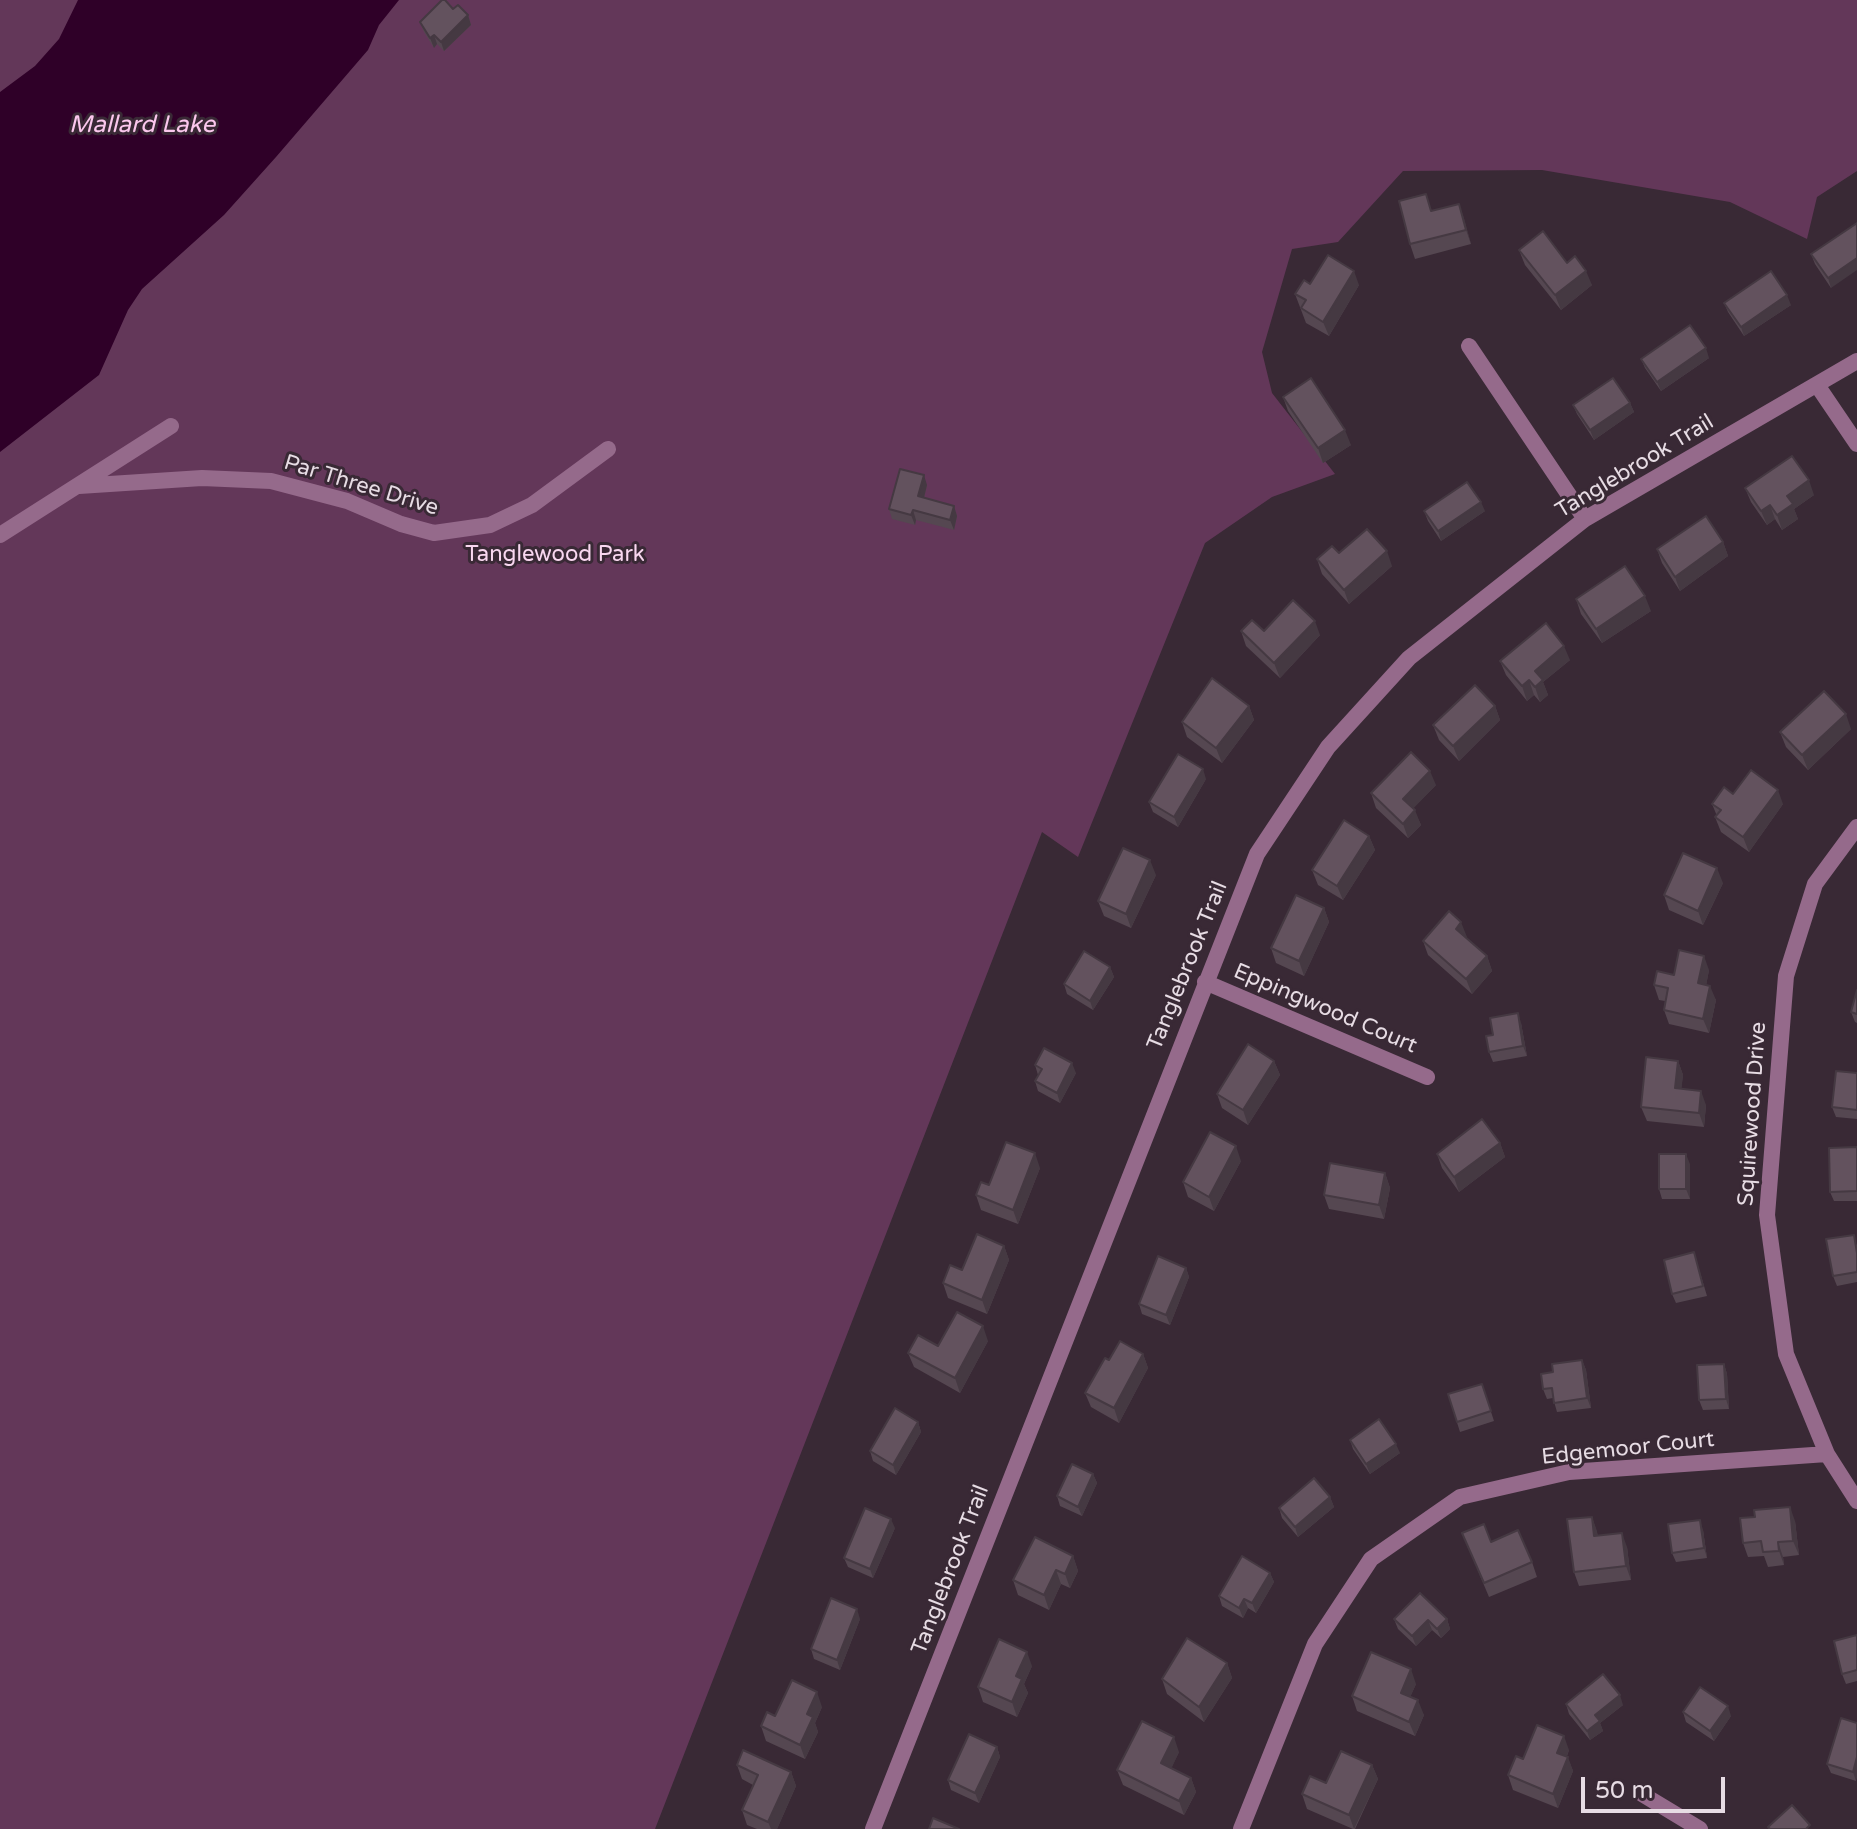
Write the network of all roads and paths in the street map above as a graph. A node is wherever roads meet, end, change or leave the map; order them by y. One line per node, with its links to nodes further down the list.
1 (1469, 346): 8 (street)
2 (1857, 361): 3 (street, Tanglebrook Trail)
3 (1817, 385): 5 (street); 8 (street, Tanglebrook Trail)
4 (171, 426): 7 (street)
5 (1857, 444)
6 (608, 449): 7 (street, Par Three Drive)
7 (79, 486): 9 (street)
8 (1585, 519): 11 (street, Tanglebrook Trail)
9 (0, 535)
10 (1857, 827): 13 (street, Squirewood Drive)
11 (1205, 982): 12 (street, Eppingwood Court); 16 (street, Tanglebrook Trail)
12 (1427, 1077)
13 (1827, 1454): 14 (street, Squirewood Drive); 17 (street, Edgemoor Court)
14 (1857, 1501)
15 (1642, 1794): 18 (street)
16 (873, 1829)
17 (1241, 1829)
18 (1700, 1829)

